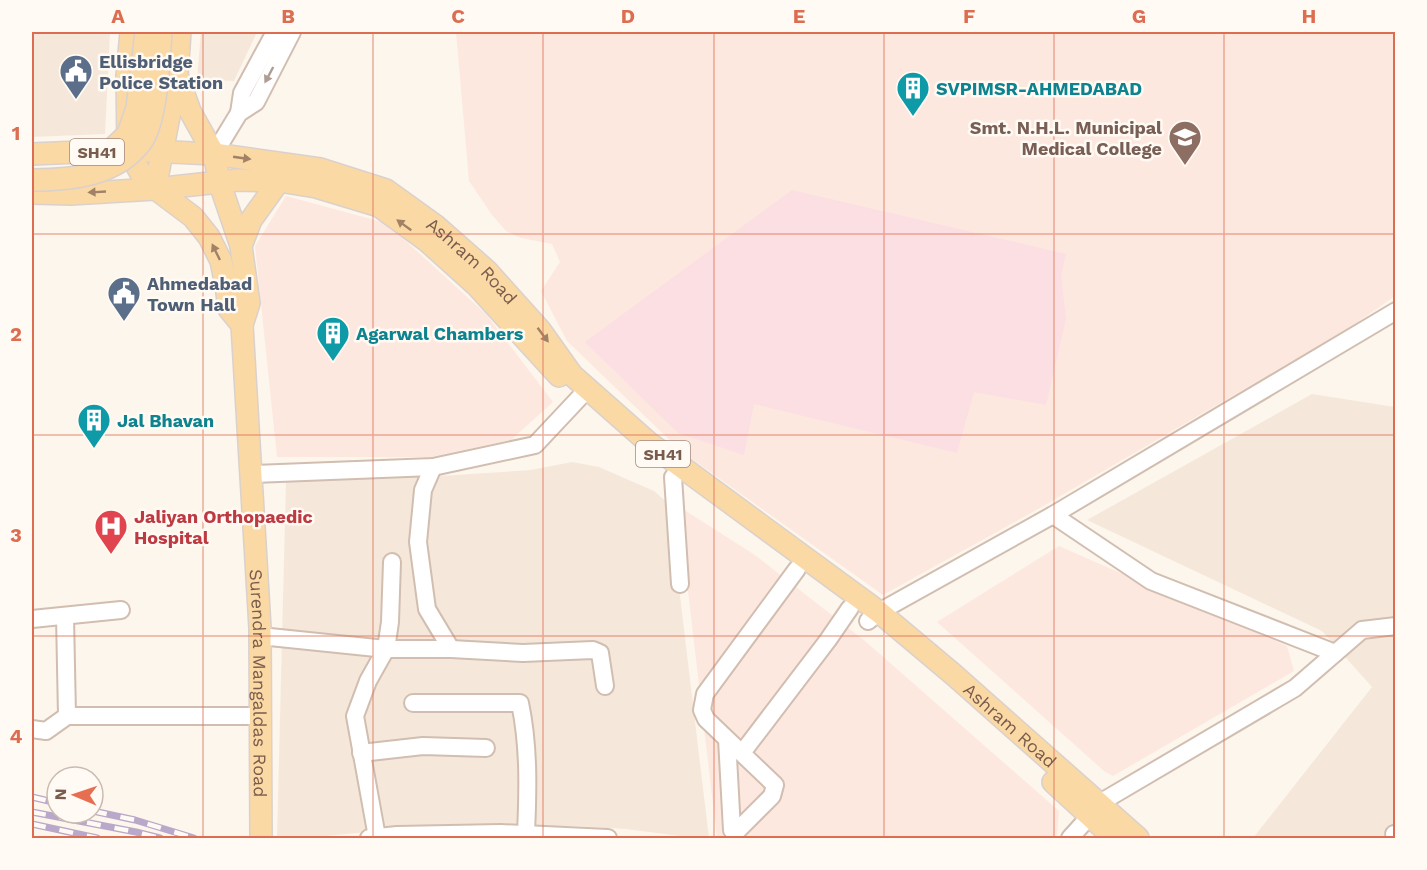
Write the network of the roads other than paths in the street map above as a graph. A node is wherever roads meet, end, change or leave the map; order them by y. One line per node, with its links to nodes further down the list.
1 (131, 32): 9 (main road, Surendra Mangaldas Road)
2 (146, 32): 13 (main road, bridge)
3 (161, 32): 14 (main road, bridge)
4 (180, 32): 7 (main road)
5 (275, 32): 8 (street)
6 (292, 32): 8 (street, one-way to 8)
7 (177, 75): 10 (main road); 12 (main road)
8 (239, 113): 12 (street)
9 (128, 150): 10 (main road, Ashram Road / SH41); 11 (main road, Ashram Road / SH41); 17 (main road, Surendra Mangaldas Road)
10 (163, 151): 12 (main road, Ashram Road / SH41); 17 (main road)
11 (32, 154)
12 (214, 154): 16 (main road); 22 (main road, Ashram Road / SH41, one-way to 22)
13 (32, 166)
14 (32, 180)
15 (279, 181): 16 (main road, Ashram Road); 19 (main road); 22 (main road, Ashram Road, one-way to 15)
16 (220, 184): 17 (main road, Ashram Road); 19 (main road)
17 (155, 189): 18 (main road, Ashram Road, one-way to 18); 21 (main road, Surendra Mangaldas Road, one-way to 17)
18 (32, 193)
19 (241, 246): 21 (main road)
20 (1395, 311): 26 (street)
21 (242, 326): 24 (main road, Surendra Mangaldas Road)
22 (585, 394): 23 (street); 25 (main road, Ashram Road); 33 (main road, Ashram Road / SH41)
23 (433, 468): 24 (street); 38 (street)
24 (251, 474): 36 (main road, Surendra Mangaldas Road)
25 (673, 477): 28 (main road, Ashram Road); 29 (street)
26 (1053, 515): 33 (street); 39 (street)
27 (392, 562): 37 (street)
28 (797, 569): 30 (main road, Ashram Road); 45 (street)
29 (680, 584)
30 (850, 608): 33 (main road, Ashram Road); 48 (street)
31 (121, 610): 32 (street)
32 (65, 616): 34 (street); 42 (street)
33 (873, 616): 49 (main road, Ashram Road / SH41)
34 (32, 620)
35 (1395, 626): 39 (street)
36 (260, 636): 37 (street); 43 (main road, Surendra Mangaldas Road)
37 (386, 649): 38 (street); 47 (street)
38 (451, 649): 40 (street)
39 (1335, 653): 49 (street)
40 (605, 686)
41 (413, 703): 50 (street)
42 (67, 716): 43 (street); 44 (street)
43 (261, 716): 51 (main road, Surendra Mangaldas Road)
44 (32, 729)
45 (727, 739): 48 (street); 48 (street)
46 (486, 748): 47 (street)
47 (361, 753): 52 (street)
48 (742, 753)
49 (1094, 811): 54 (street); 55 (main road, Ashram Road); 56 (main road, Ashram Road / SH41)
50 (526, 833): 52 (street); 53 (street)
51 (261, 838)
52 (373, 838)
53 (608, 838)
54 (1070, 838)
55 (1114, 838)
56 (1138, 838)

